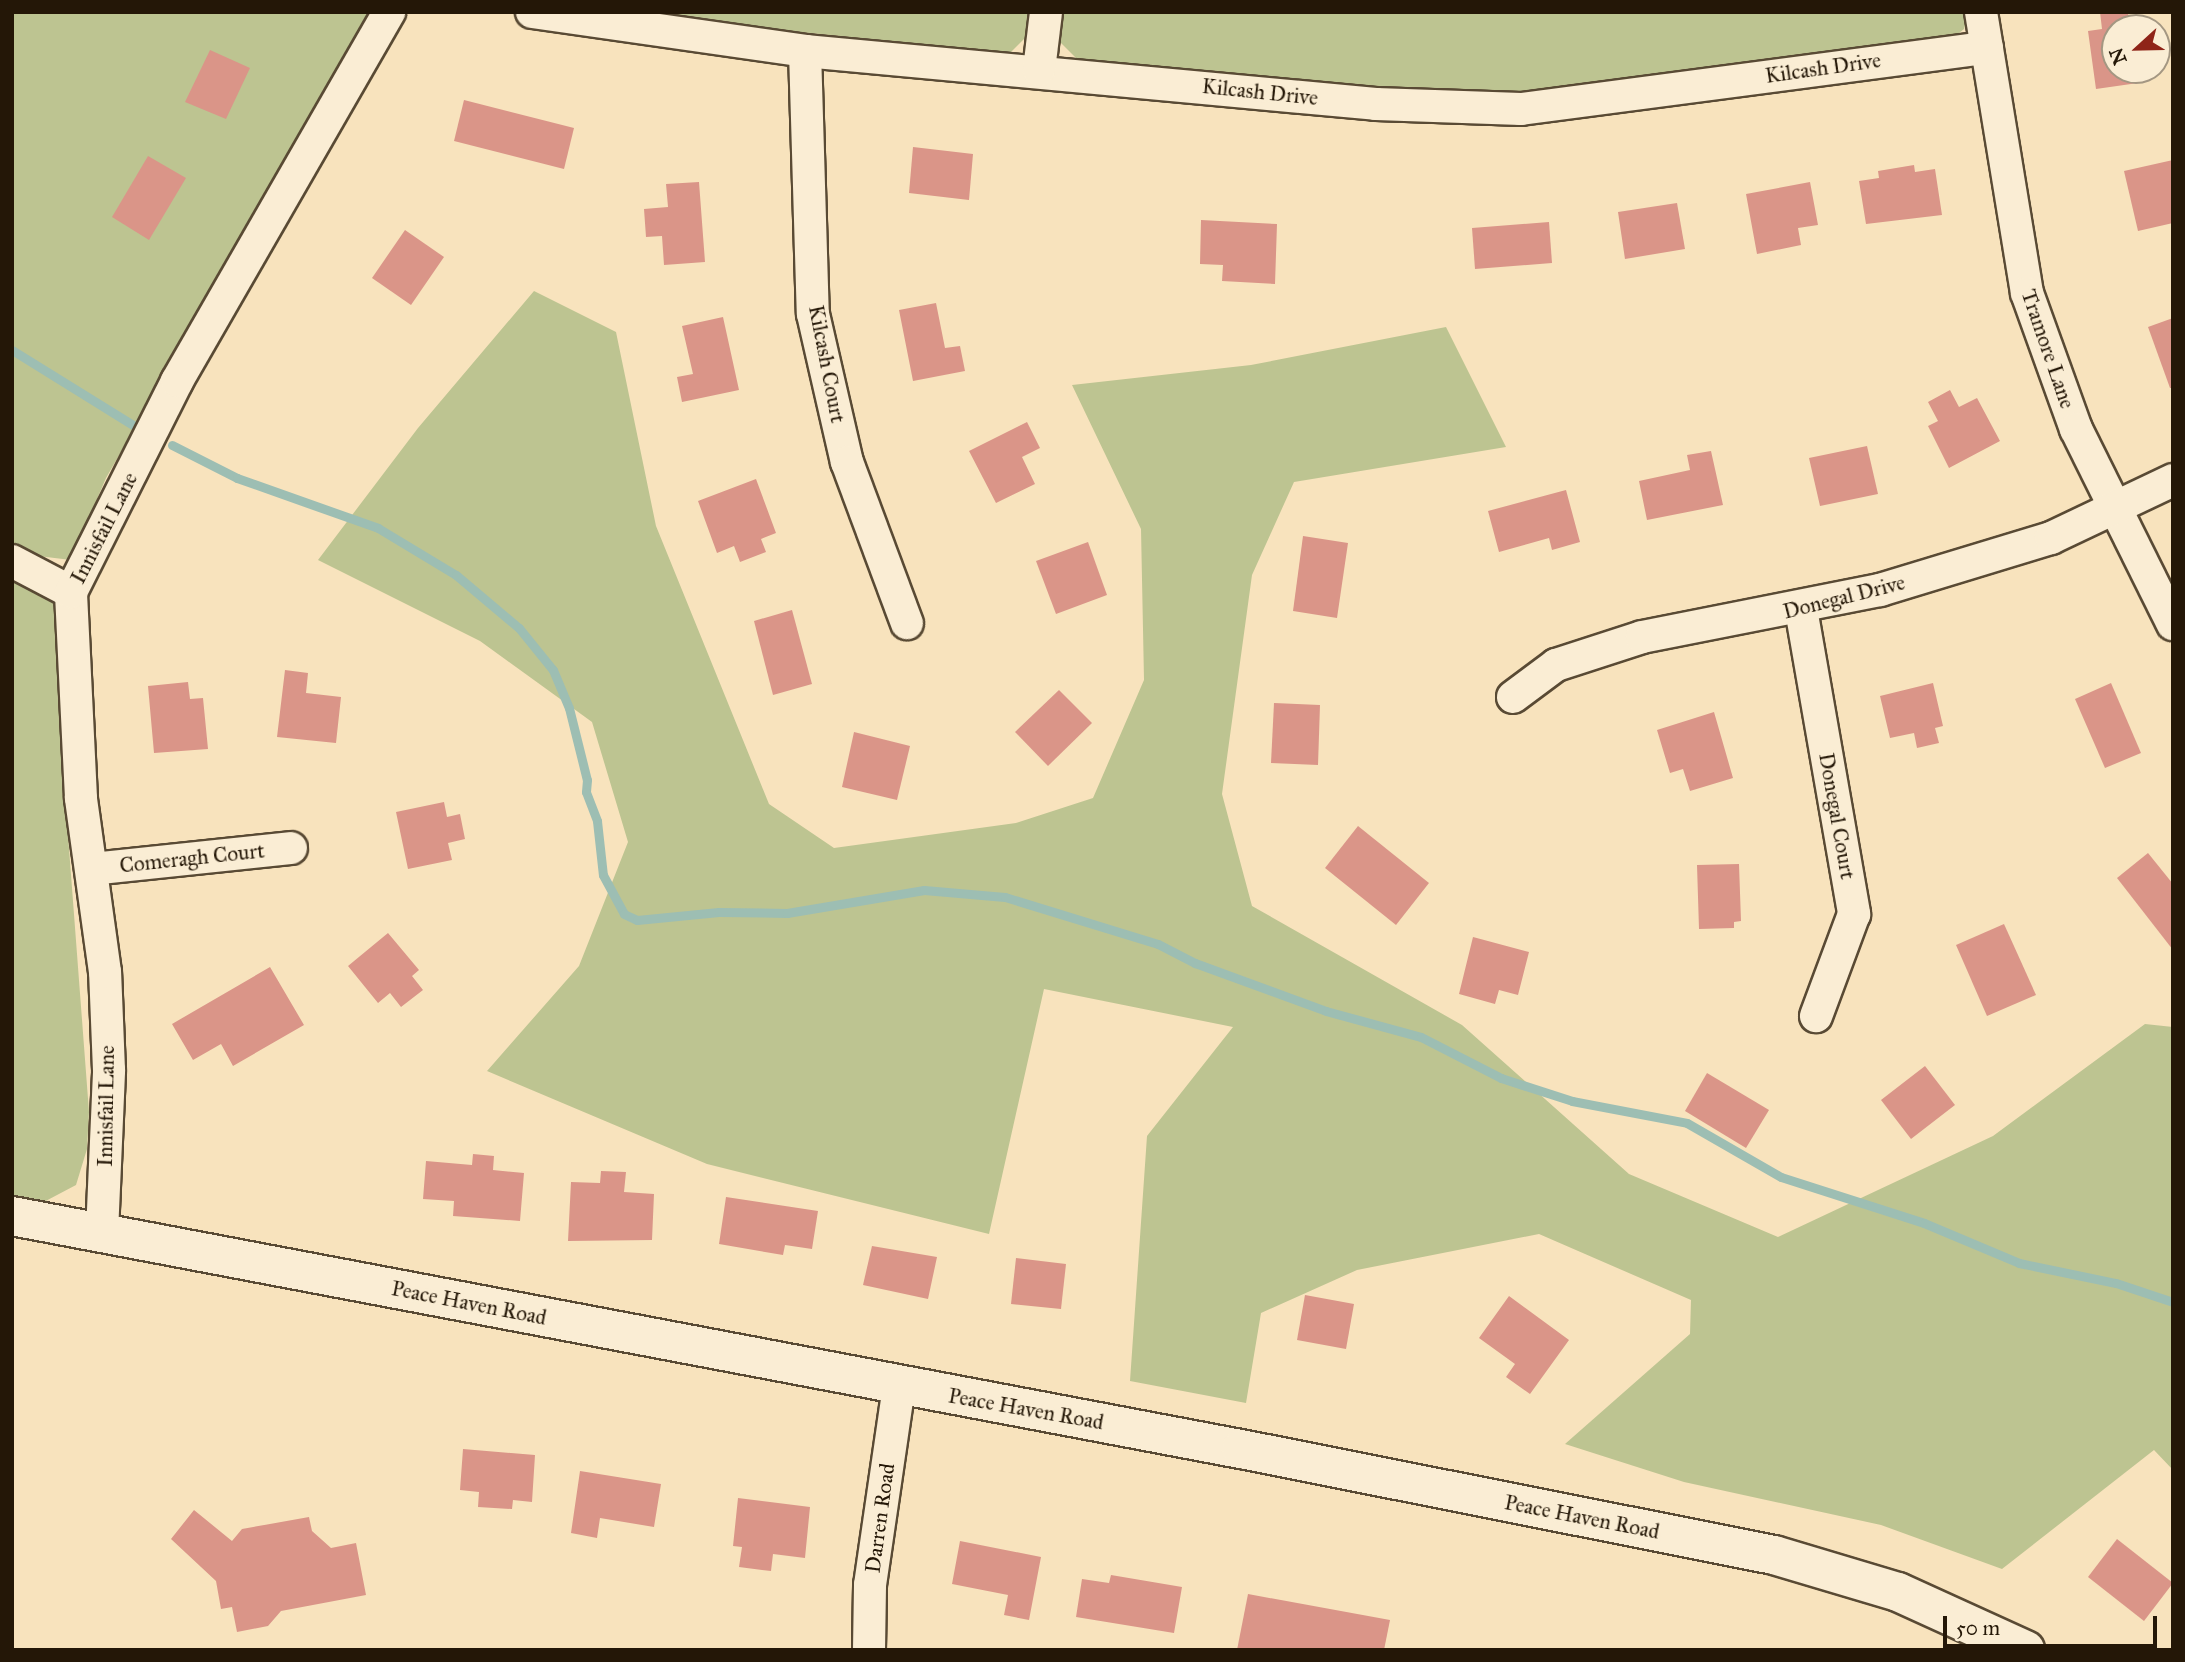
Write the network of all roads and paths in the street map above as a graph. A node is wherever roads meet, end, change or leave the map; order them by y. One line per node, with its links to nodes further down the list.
1 (389, 12): 11 (street, Innisfail Lane)
2 (532, 12): 6 (street, Kilcash Drive)
3 (1046, 12): 7 (street)
4 (1982, 12): 5 (street, Tramore Lane)
5 (1987, 48): 7 (street, Kilcash Drive); 9 (street, Tramore Lane)
6 (805, 51): 7 (street, Kilcash Drive); 13 (street, Kilcash Court)
7 (1039, 70)
8 (2173, 480): 9 (street, Donegal Drive)
9 (2115, 511): 12 (street, Donegal Drive); 14 (street, Tramore Lane)
10 (12, 561): 11 (street)
11 (71, 592): 17 (street, Innisfail Lane)
12 (1801, 609): 15 (street, Donegal Drive); 18 (street, Donegal Court)
13 (906, 623)
14 (2173, 624)
15 (1513, 697)
16 (291, 848): 17 (street, Comeragh Court)
17 (92, 869): 20 (street, Innisfail Lane)
18 (1816, 1017)
19 (12, 1216): 20 (main road, Peace Haven Road)
20 (102, 1233): 21 (main road, Peace Haven Road)
21 (899, 1386): 22 (street, Darren Road); 23 (main road, Peace Haven Road)
22 (869, 1650)
23 (2025, 1650)

